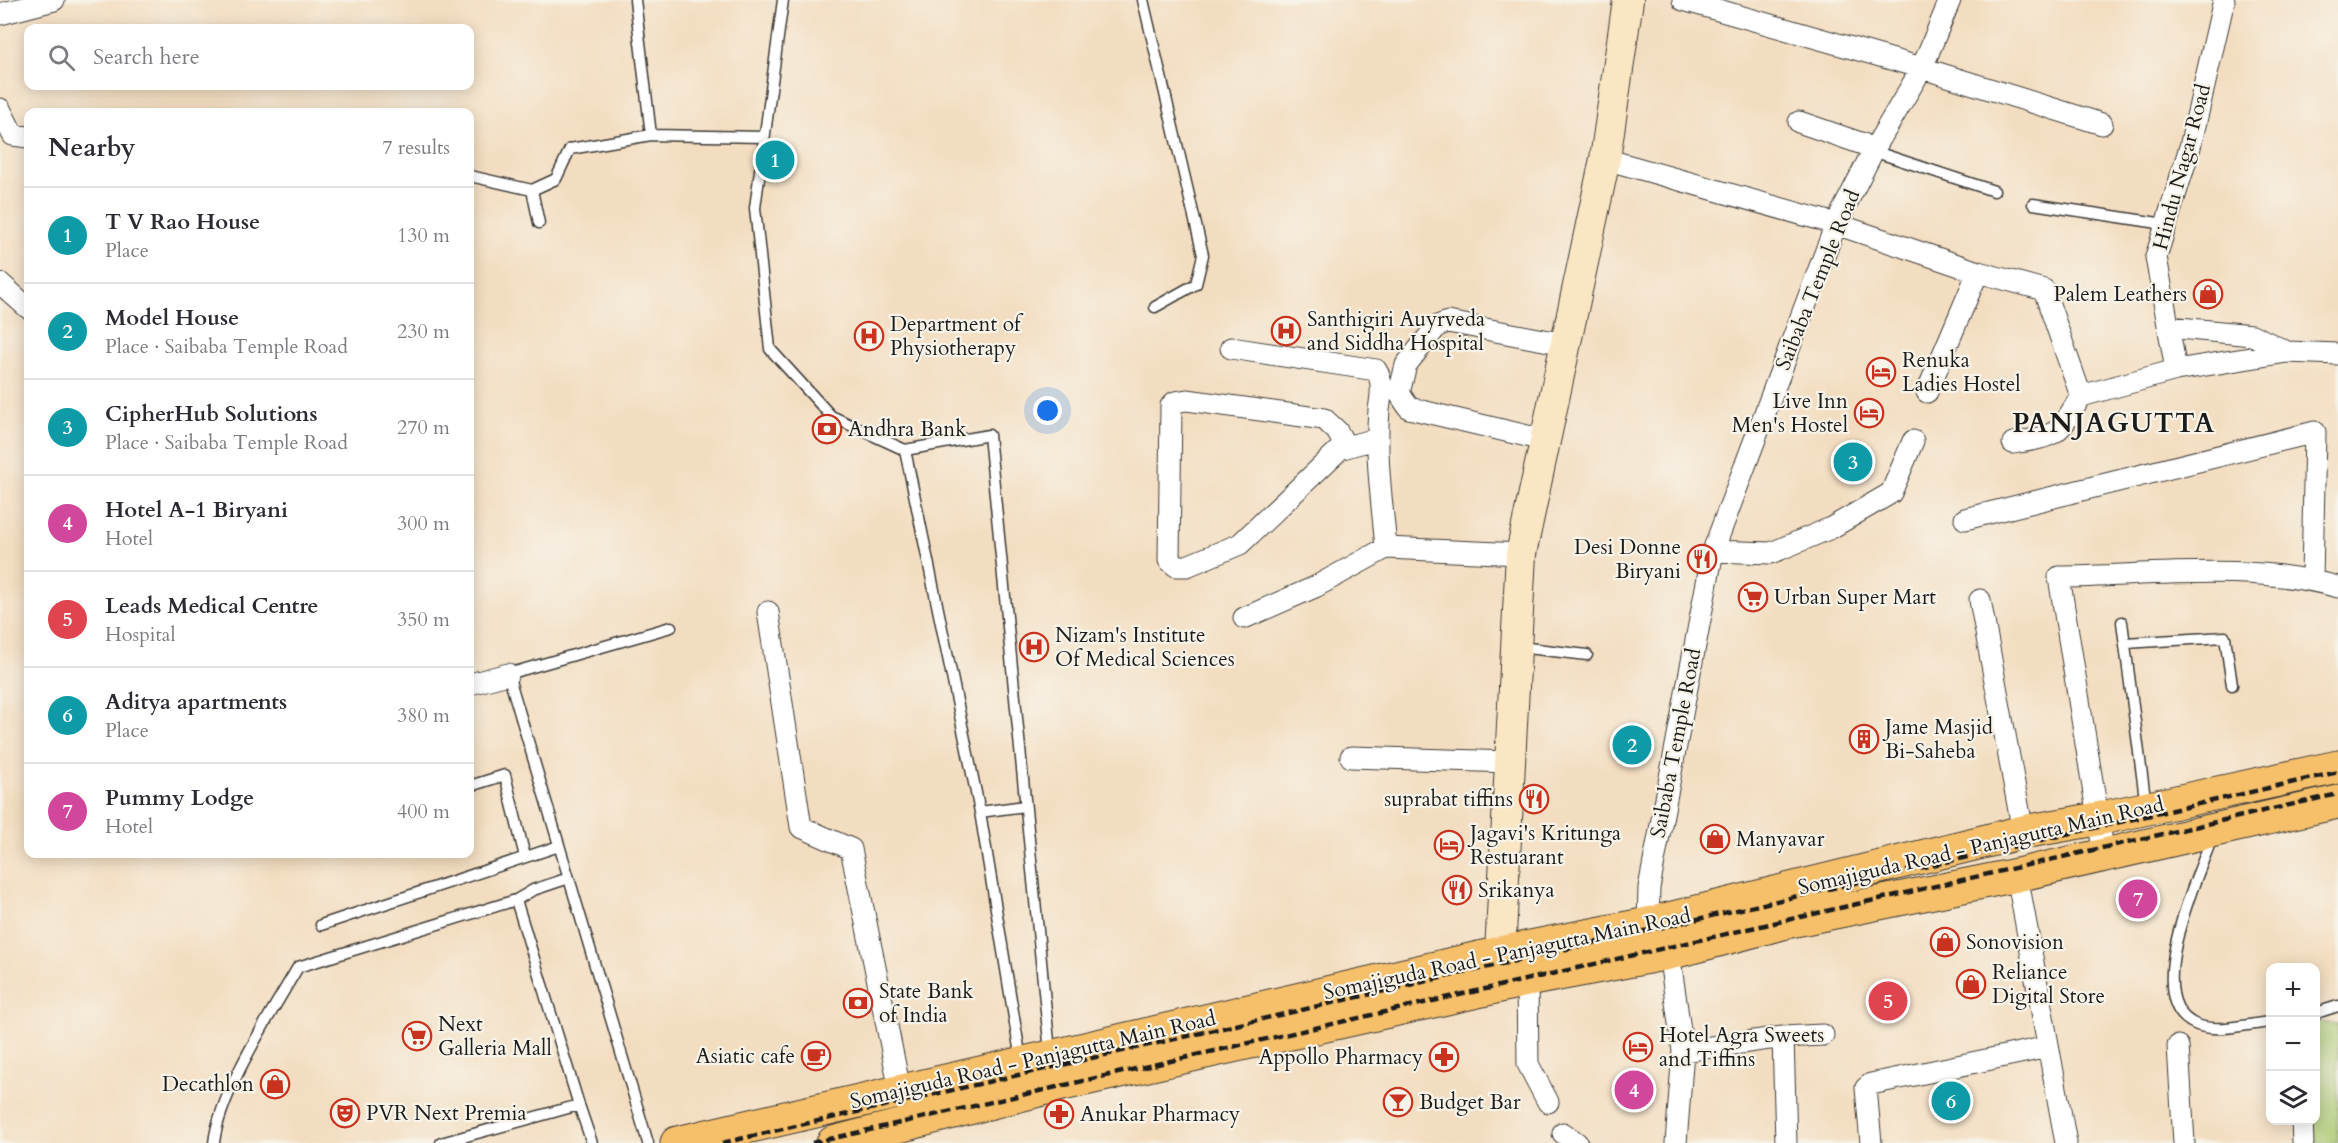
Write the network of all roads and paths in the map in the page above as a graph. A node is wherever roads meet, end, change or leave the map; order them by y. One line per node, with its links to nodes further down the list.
1 (54, 0): 9 (street)
2 (635, 0): 14 (lane)
3 (783, 0): 16 (lane)
4 (1143, 0): 29 (lane)
5 (1628, 0): 18 (street)
6 (1683, 0): 10 (street)
7 (1950, 0): 10 (street, Saibaba Temple Road)
8 (2223, 0): 25 (street, Hindu Nagar Road)
9 (0, 14)
10 (1922, 68): 13 (street); 17 (street, Saibaba Temple Road)
11 (0, 109): 15 (street)
12 (1798, 122): 17 (street)
13 (2102, 124)
14 (651, 135): 16 (lane); 20 (lane)
15 (24, 136)
16 (764, 137): 43 (lane)
17 (1873, 152): 21 (lane); 24 (street, Saibaba Temple Road)
18 (1605, 159): 24 (street); 31 (street)
19 (474, 177): 20 (lane)
20 (532, 190): 23 (lane)
21 (1994, 191)
22 (2033, 204): 25 (lane)
23 (539, 223)
24 (1836, 224): 26 (street); 46 (street, Saibaba Temple Road)
25 (2165, 224): 30 (street, Hindu Nagar Road)
26 (1977, 272): 36 (street); 37 (street)
27 (0, 283): 28 (street)
28 (24, 304)
29 (1155, 307)
30 (2169, 327): 33 (street); 35 (street, Hindu Nagar Road)
31 (1565, 344): 39 (street); 39 (street)
32 (1231, 348): 38 (street)
33 (2287, 352): 34 (street); 35 (street)
34 (2338, 354)
35 (2176, 370): 37 (street)
36 (1927, 392)
37 (2081, 396): 41 (street)
38 (1376, 440): 42 (street); 45 (street)
39 (1544, 440): 47 (street)
40 (1913, 441): 46 (street)
41 (2013, 442)
42 (1346, 447): 42 (street)
43 (905, 450): 66 (lane); 68 (lane)
44 (1965, 519): 48 (street)
45 (1386, 548): 47 (street); 52 (street)
46 (1713, 551): 81 (street, Saibaba Temple Road)
47 (1521, 554): 56 (street)
48 (2312, 580): 49 (street); 70 (street)
49 (2338, 587)
50 (1980, 600): 72 (street)
51 (768, 612): 94 (street)
52 (1244, 618)
53 (2122, 622): 55 (lane)
54 (671, 627): 58 (lane)
55 (2125, 643): 60 (lane); 67 (lane)
56 (1516, 646): 57 (lane); 62 (street)
57 (1587, 655)
58 (508, 674): 59 (street); 74 (lane)
59 (474, 683)
60 (2232, 685)
61 (1351, 757): 62 (street)
62 (1511, 762): 82 (street)
63 (2338, 767): 67 (highway, Somajiguda Road - Panjagutta Main Road)
64 (474, 785): 76 (lane)
65 (2338, 802): 69 (highway, Somajiguda Road - Panjagutta Main Road)
66 (1024, 806): 68 (lane); 93 (lane)
67 (2146, 808): 70 (highway, Somajiguda Road - Panjagutta Main Road)
68 (980, 812): 93 (lane)
69 (2280, 816): 71 (highway); 73 (highway, Somajiguda Road - Panjagutta Main Road)
70 (2097, 819): 72 (highway, Somajiguda Road - Panjagutta Main Road); 75 (street)
71 (2338, 825)
72 (2023, 832): 81 (highway, Somajiguda Road - Panjagutta Main Road)
73 (2214, 832): 75 (highway, Somajiguda Road - Panjagutta Main Road); 87 (lane)
74 (559, 846): 76 (lane); 78 (lane)
75 (2104, 855): 77 (highway, Somajiguda Road - Panjagutta Main Road)
76 (525, 857): 80 (lane)
77 (2017, 875): 83 (highway, Somajiguda Road - Panjagutta Main Road); 91 (street)
78 (569, 878): 79 (lane); 102 (lane)
79 (516, 900): 96 (lane); 99 (lane)
80 (321, 924)
81 (1648, 924): 82 (highway, Somajiguda Road - Panjagutta Main Road)
82 (1500, 953): 93 (highway, Somajiguda Road - Panjagutta Main Road)
83 (1669, 953): 84 (highway, Somajiguda Road - Panjagutta Main Road); 92 (street)
84 (1527, 980): 95 (street); 98 (highway, Somajiguda Road - Panjagutta Main Road)
85 (2338, 1006): 86 (lane)
86 (2320, 1012)
87 (2266, 1023)
88 (1822, 1035): 89 (street)
89 (1783, 1037): 92 (street); 106 (street)
90 (2178, 1046): 109 (street)
91 (2048, 1047): 107 (street); 108 (street)
92 (1683, 1051): 105 (street)
93 (1036, 1060): 94 (highway, Somajiguda Road - Panjagutta Main Road)
94 (887, 1093): 98 (highway); 103 (highway, Somajiguda Road - Panjagutta Main Road)
95 (1548, 1102)
96 (579, 1105): 100 (lane); 101 (lane)
97 (2302, 1125): 110 (street)
98 (901, 1132): 104 (highway, Somajiguda Road - Panjagutta Main Road)
99 (214, 1143)
100 (441, 1143)
101 (592, 1143)
102 (648, 1143)
103 (677, 1143)
104 (833, 1143)
105 (1676, 1143)
106 (1786, 1143)
107 (1872, 1143)
108 (2066, 1143)
109 (2184, 1143)
110 (2303, 1143)

